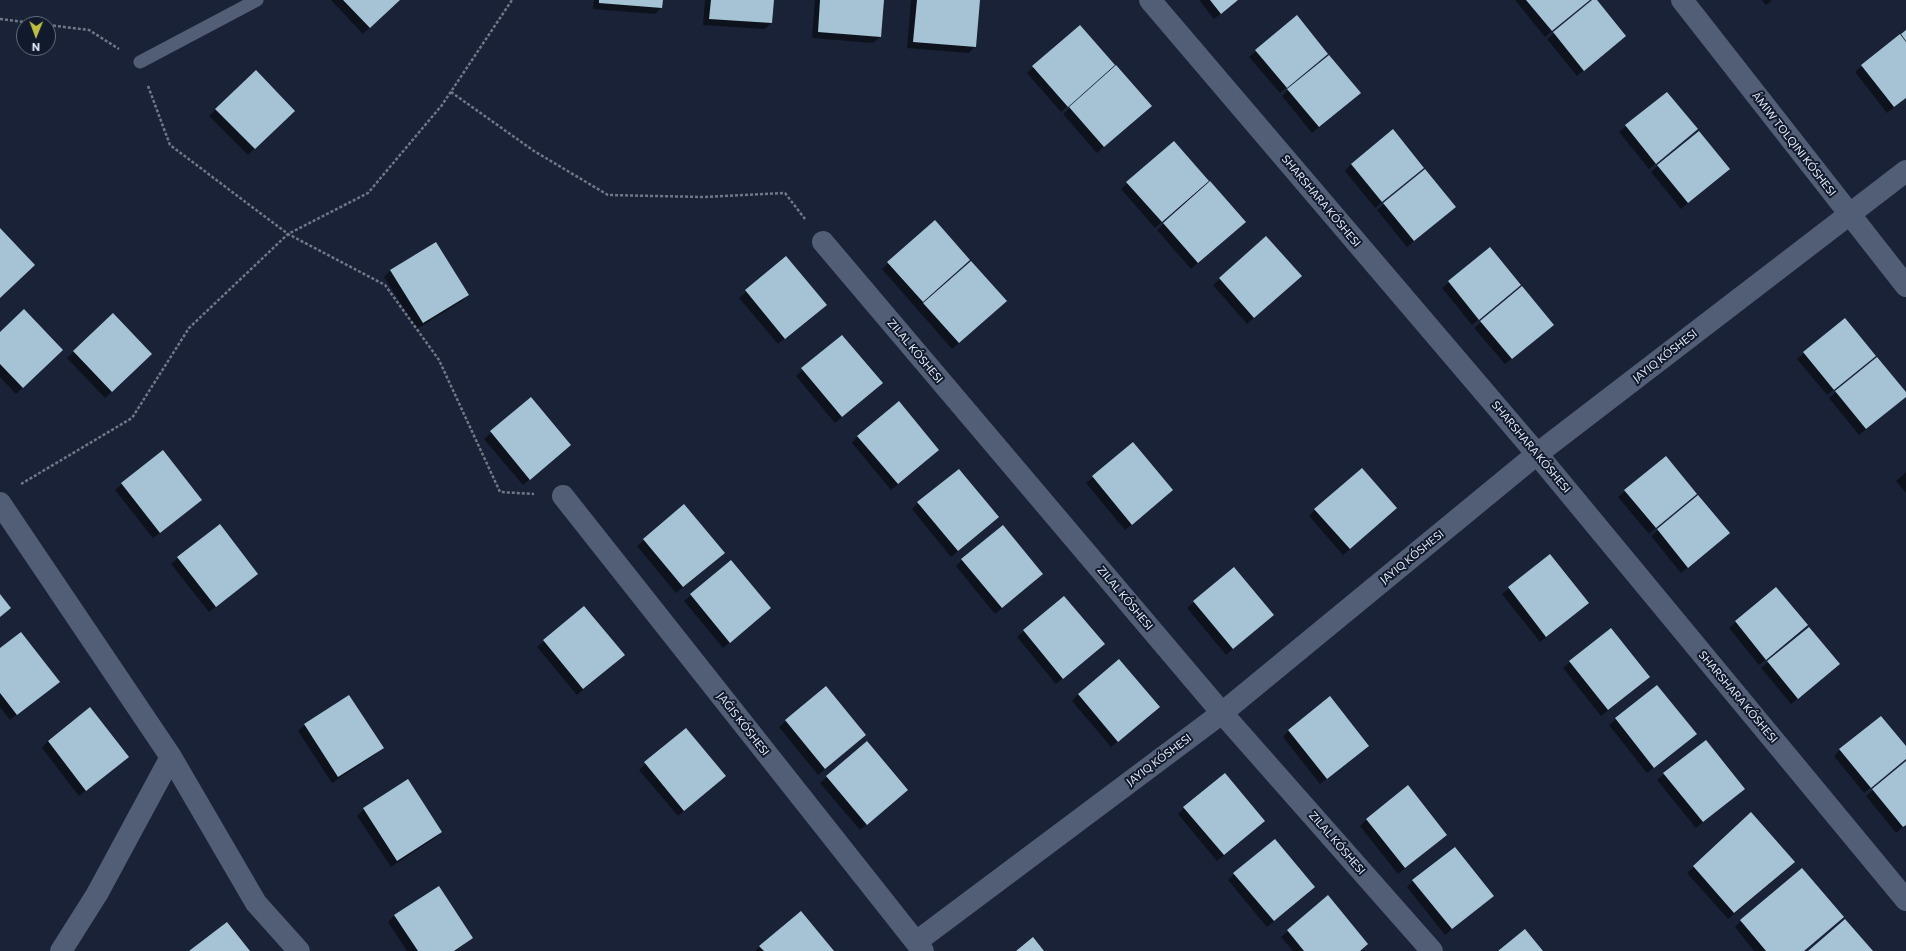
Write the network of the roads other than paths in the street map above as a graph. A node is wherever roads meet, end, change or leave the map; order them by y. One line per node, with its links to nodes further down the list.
1 (257, 0): 4 (lane)
2 (1150, 0): 9 (street, SHARSHARA KÓSHESI)
3 (1682, 0): 6 (street)
4 (140, 62)
5 (1906, 171): 6 (street)
6 (1848, 215): 8 (street); 9 (street)
7 (823, 242): 12 (street, ZILAL KÓSHESI)
8 (1906, 286)
9 (1537, 454): 12 (street); 14 (street, SHARSHARA KÓSHESI)
10 (562, 496): 15 (street)
11 (0, 503): 13 (street)
12 (1222, 713): 15 (street); 18 (street, ZILAL KÓSHESI)
13 (171, 757): 16 (street); 17 (street)
14 (1906, 900)
15 (915, 948)
16 (61, 951)
17 (299, 951)
18 (1432, 951)

